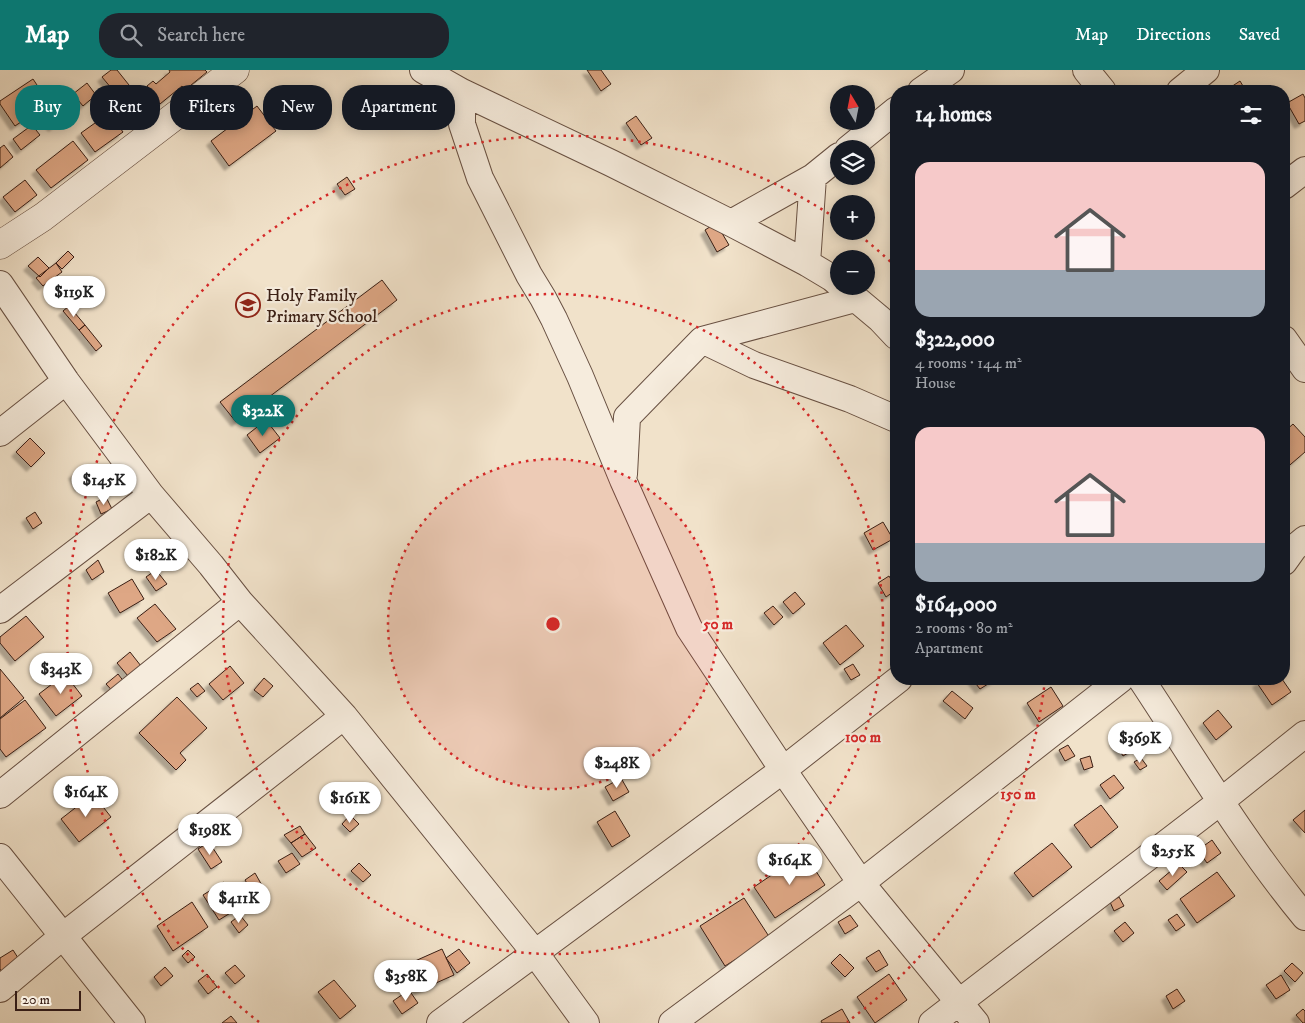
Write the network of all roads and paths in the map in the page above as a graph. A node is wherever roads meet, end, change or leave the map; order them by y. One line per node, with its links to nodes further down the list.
1 (235, 70): 17 (street)
2 (423, 70): 9 (street)
3 (951, 70): 6 (street)
4 (1086, 70): 7 (street)
5 (1206, 70): 8 (street)
6 (930, 85)
7 (1098, 85)
8 (1187, 85)
9 (462, 92): 16 (street); 30 (street)
10 (890, 115): 11 (street)
11 (859, 140)
12 (830, 163): 14 (street)
13 (1305, 170): 15 (street)
14 (813, 177): 16 (street); 18 (street)
15 (1290, 181)
16 (731, 223): 18 (street)
17 (0, 245)
18 (807, 263): 19 (street)
19 (830, 277)
20 (0, 284): 27 (street)
21 (831, 295): 24 (street)
22 (852, 295): 23 (street)
23 (890, 320)
24 (702, 340): 28 (street); 30 (street)
25 (1290, 354): 26 (street)
26 (1296, 370)
27 (66, 381): 29 (street); 31 (street)
28 (890, 416)
29 (0, 433)
30 (623, 480): 41 (street)
31 (151, 494): 34 (street); 35 (street)
32 (1305, 539): 33 (street)
33 (1290, 554)
34 (240, 602): 39 (street); 42 (street)
35 (0, 610)
36 (891, 685): 41 (street)
37 (1113, 685): 45 (street)
38 (1145, 685): 43 (street)
39 (344, 716): 47 (street); 48 (street)
40 (1305, 734): 43 (street)
41 (783, 770): 45 (street); 48 (street)
42 (0, 795)
43 (1220, 802): 46 (street); 50 (street)
44 (0, 856): 47 (street)
45 (861, 883): 50 (street); 54 (street)
46 (1302, 907)
47 (62, 936): 49 (street); 51 (street)
48 (535, 953): 52 (street); 53 (street)
49 (0, 989)
50 (958, 1002): 55 (street); 56 (street)
51 (132, 1023)
52 (440, 1023)
53 (586, 1023)
54 (672, 1023)
55 (932, 1023)
56 (976, 1023)

